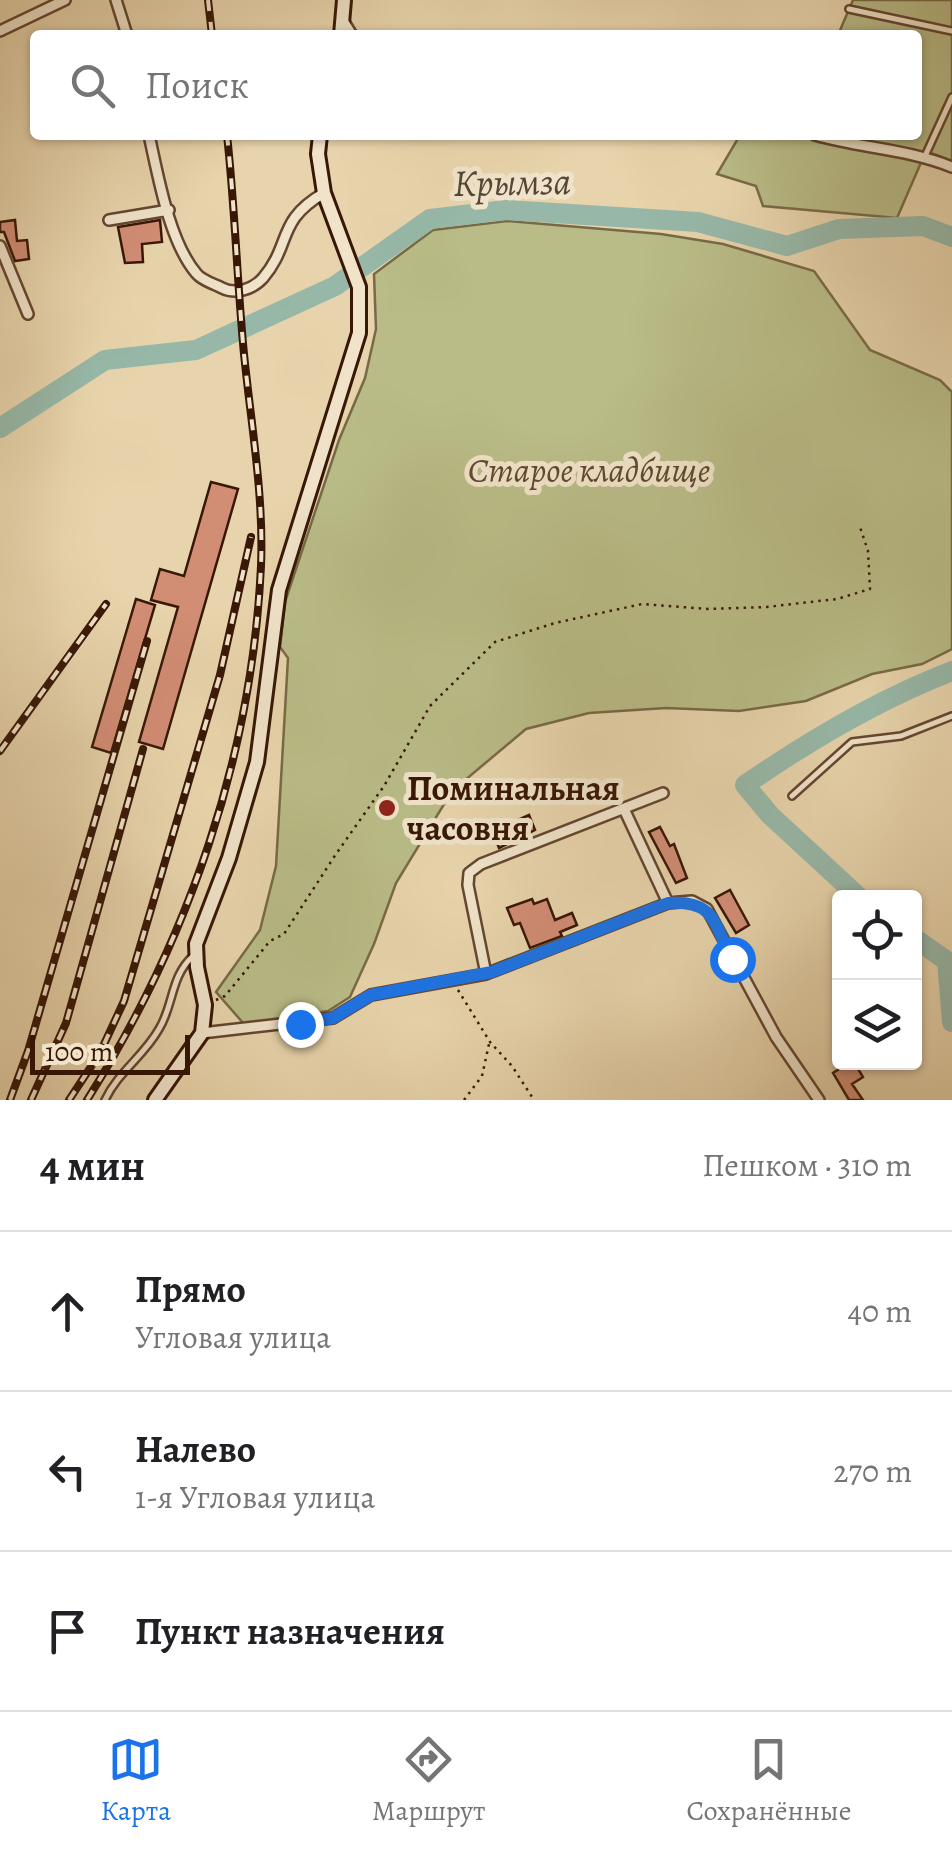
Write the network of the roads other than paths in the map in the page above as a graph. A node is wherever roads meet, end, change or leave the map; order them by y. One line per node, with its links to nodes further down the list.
1 (65, 0): 7 (street)
2 (116, 0): 6 (street)
3 (344, 0): 5 (street)
4 (849, 9): 8 (lane)
5 (342, 28)
6 (125, 30)
7 (0, 31)
8 (952, 31)
9 (952, 97): 13 (lane)
10 (150, 140): 16 (street)
11 (319, 140): 15 (street)
12 (832, 140): 13 (street)
13 (925, 156): 14 (street)
14 (952, 167)
15 (324, 193): 16 (street); 25 (street)
16 (169, 210): 17 (street)
17 (109, 220)
18 (0, 246): 19 (street)
19 (28, 314)
20 (952, 716): 22 (lane)
21 (664, 793): 23 (street)
22 (792, 796)
23 (624, 809): 24 (street); 26 (street)
24 (668, 903): 26 (street); 30 (street)
25 (195, 954): 27 (street); 28 (lane)
26 (486, 974): 27 (street)
27 (202, 1033): 29 (street)
28 (104, 1100)
29 (154, 1100)
30 (820, 1100)

